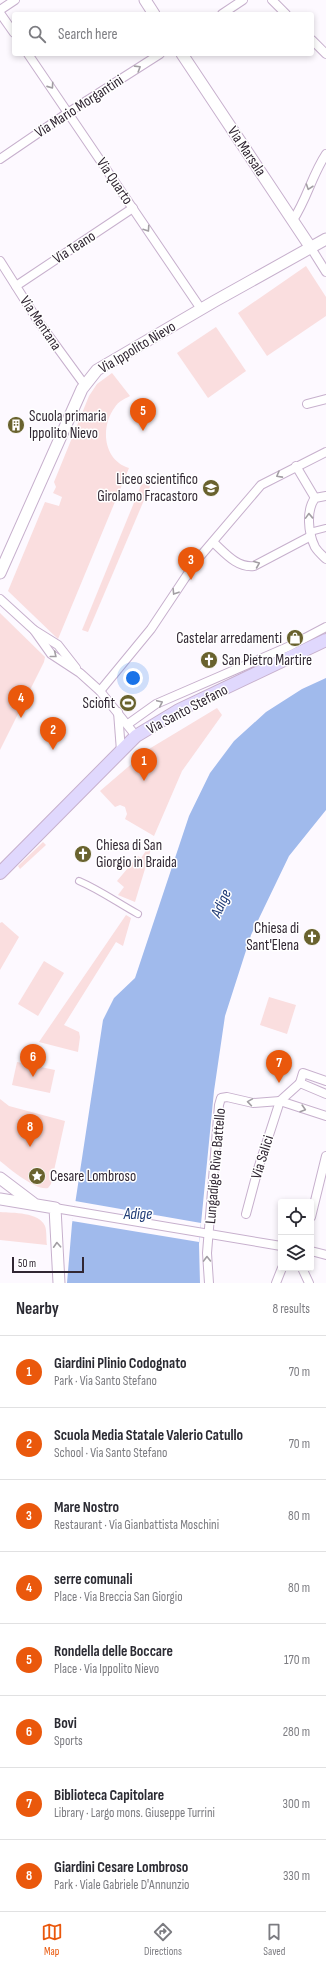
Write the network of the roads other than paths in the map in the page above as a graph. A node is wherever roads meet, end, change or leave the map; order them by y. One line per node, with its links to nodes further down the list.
1 (15, 0): 5 (street)
2 (145, 0): 6 (street)
3 (243, 0): 7 (street)
4 (272, 0): 8 (street)
5 (0, 10)
6 (153, 12)
7 (225, 12)
8 (284, 12)
9 (0, 13): 10 (street)
10 (12, 30)
11 (314, 42): 12 (street)
12 (326, 54)
13 (29, 56): 16 (street, Via Quarto, one-way to 16)
14 (157, 56): 16 (street, Via Mario Morgantini, one-way to 14)
15 (183, 56): 20 (street, Via Marsala)
16 (68, 112): 18 (street, Via Mario Morgantini); 19 (street, Via Quarto)
17 (326, 154): 20 (street, one-way to 20)
18 (0, 158)
19 (133, 208): 25 (street, Via Teano); 26 (street, Via Quarto, one-way to 26)
20 (293, 220): 22 (street, Via Marsala)
21 (326, 239): 22 (street, Via Ippolito Nievo)
22 (311, 248): 24 (street); 26 (street, Via Ippolito Nievo)
23 (0, 261): 25 (street, Via Mentana)
24 (326, 272)
25 (16, 286): 27 (street, Via Mentana)
26 (201, 309): 27 (street, Via Ippolito Nievo)
27 (84, 384): 38 (street, Via Ippolito Nievo)
28 (326, 399): 29 (street)
29 (307, 404)
30 (326, 452): 31 (street)
31 (296, 466): 33 (street); 36 (street, one-way to 36)
32 (326, 496): 33 (street)
33 (315, 498): 35 (street, one-way to 33)
34 (326, 528): 35 (street)
35 (311, 534): 36 (street, one-way to 35); 37 (street)
36 (213, 542): 42 (street, one-way to 42)
37 (326, 559)
38 (0, 573)
39 (0, 599): 42 (street)
40 (326, 627): 44 (street, one-way to 40)
41 (326, 640): 45 (main road, Via Santo Stefano)
42 (100, 691): 43 (street)
43 (118, 711): 44 (street); 46 (street)
44 (128, 724): 45 (street)
45 (136, 736): 46 (main road, Via Santo Stefano)
46 (121, 751): 47 (main road, Via Santo Stefano)
47 (0, 873)
48 (79, 881): 49 (street)
49 (138, 914)
50 (326, 1081): 51 (street)
51 (300, 1083): 52 (street); 53 (street)
52 (326, 1094)
53 (280, 1101): 54 (street, one-way to 54); 62 (street, Via Salici); 63 (street, Lungadige Riva Battello, one-way to 63)
54 (326, 1116)
55 (326, 1156): 60 (street)
56 (0, 1178): 57 (street); 59 (street)
57 (0, 1193)
58 (0, 1199): 59 (street)
59 (35, 1204): 61 (street)
60 (314, 1205)
61 (55, 1208): 63 (street); 69 (street, one-way to 61)
62 (246, 1214)
63 (205, 1233): 64 (street); 70 (street, Lungadige Riva Battello, one-way to 63)
64 (278, 1245)
65 (314, 1252): 66 (street)
66 (326, 1255)
67 (281, 1271): 71 (street)
68 (303, 1271): 72 (street)
69 (59, 1283)
70 (209, 1283)
71 (276, 1283)
72 (309, 1283)

